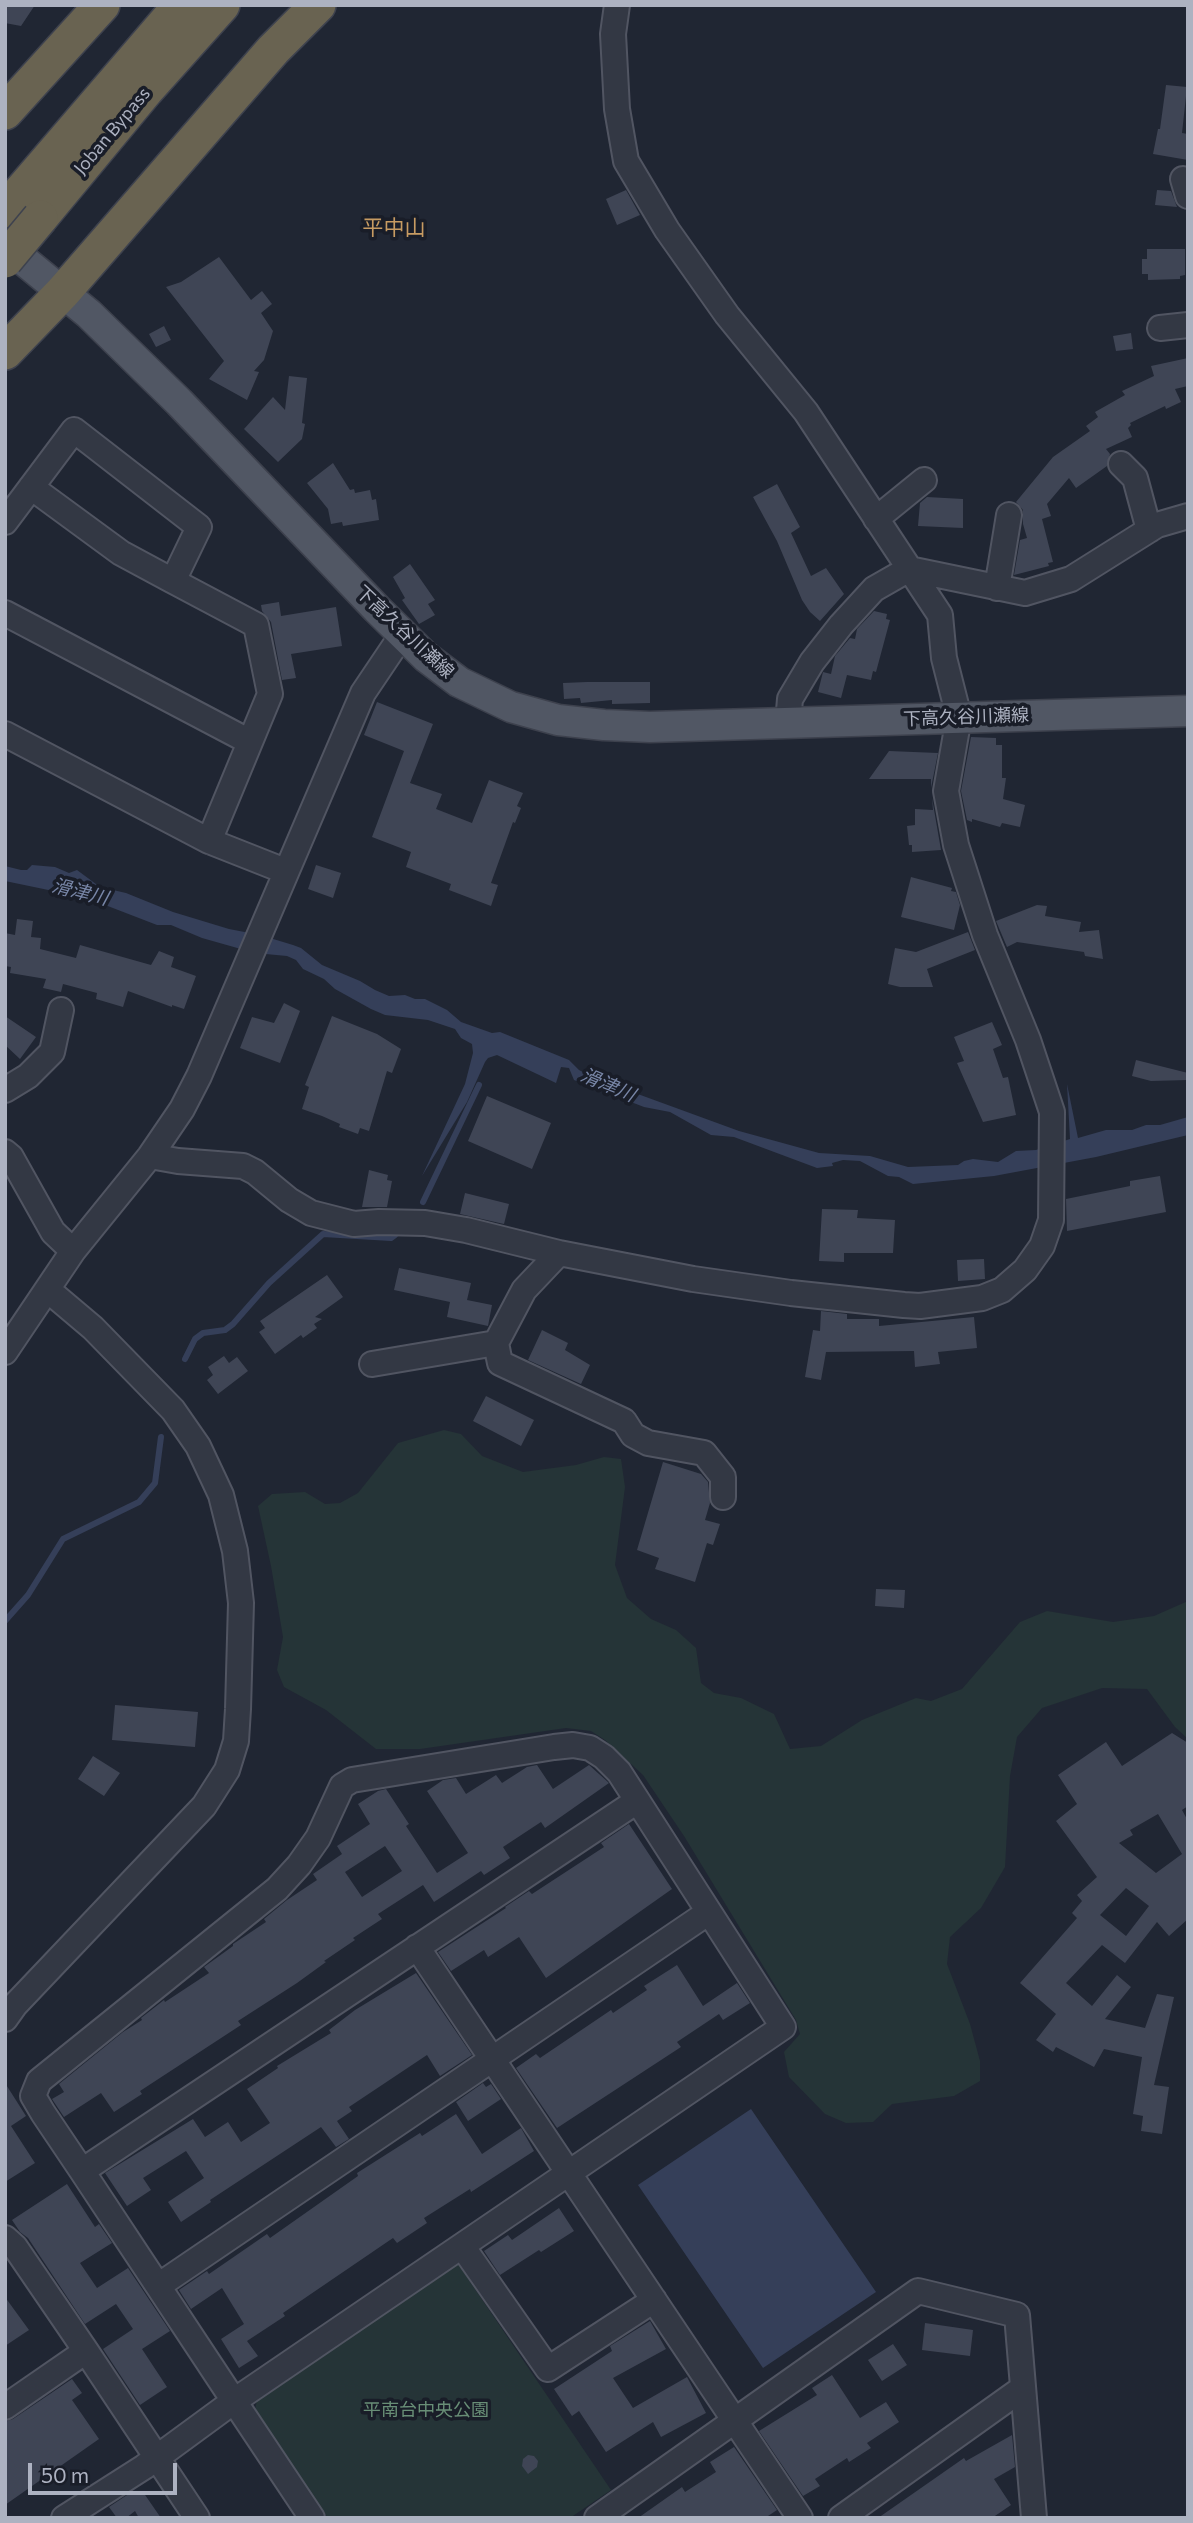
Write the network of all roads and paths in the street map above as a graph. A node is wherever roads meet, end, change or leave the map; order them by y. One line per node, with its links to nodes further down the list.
1 (102, 5): 6 (highway)
2 (181, 5): 7 (highway, Joban Bypass)
3 (222, 5): 7 (highway, Joban Bypass)
4 (318, 5): 10 (highway)
5 (617, 5): 19 (street)
6 (5, 112)
7 (21, 207): 9 (highway, Joban Bypass, bridge)
8 (5, 245): 10 (main road, 下高久谷川瀬線)
9 (5, 260)
10 (63, 292): 13 (highway); 26 (main road, 下高久谷川瀬線)
11 (1188, 325): 12 (street)
12 (1160, 328)
13 (5, 352)
14 (1121, 464): 21 (street)
15 (924, 480): 19 (street)
16 (31, 487): 20 (street); 23 (street); 23 (street)
17 (1009, 515): 24 (street)
18 (1188, 516): 21 (street)
19 (876, 519): 22 (street)
20 (5, 522)
21 (1149, 530): 24 (street)
22 (909, 569): 24 (street); 28 (street); 29 (street)
23 (173, 581): 31 (street)
24 (997, 588)
25 (5, 613): 31 (street)
26 (402, 635): 29 (main road, 下高久谷川瀬線); 33 (street)
27 (1188, 711): 28 (main road, 下高久谷川瀬線)
28 (959, 717): 29 (main road, 下高久谷川瀬線); 39 (street)
29 (788, 723)
30 (5, 734): 32 (street)
31 (250, 742): 32 (street)
32 (209, 841): 33 (street)
33 (285, 871): 37 (street)
34 (61, 1010): 35 (street)
35 (5, 1090)
36 (5, 1153): 38 (street)
37 (150, 1156): 38 (street); 39 (street)
38 (74, 1251): 40 (street)
39 (559, 1253): 41 (street)
40 (48, 1290): 42 (street); 48 (street)
41 (496, 1343): 43 (street); 44 (street)
42 (5, 1352)
43 (372, 1364)
44 (723, 1497)
45 (637, 1801): 46 (street); 47 (street); 50 (street)
46 (709, 1912): 49 (street); 51 (street)
47 (417, 1947): 49 (street); 50 (street)
48 (5, 2019)
49 (491, 2058): 51 (street); 54 (street)
50 (82, 2171): 54 (street)
51 (568, 2173): 53 (street); 55 (street)
52 (8, 2246): 56 (street)
53 (461, 2246): 55 (street); 58 (street)
54 (158, 2286): 58 (street)
55 (654, 2300): 60 (street)
56 (86, 2351): 59 (street); 61 (street)
57 (1023, 2388): 60 (street); 67 (street); 68 (street)
58 (234, 2400): 61 (street); 64 (street)
59 (5, 2407)
60 (735, 2421): 65 (street); 66 (street)
61 (157, 2457): 62 (street); 63 (street)
62 (64, 2518)
63 (197, 2518)
64 (312, 2518)
65 (597, 2518)
66 (800, 2518)
67 (841, 2518)
68 (1034, 2518)

